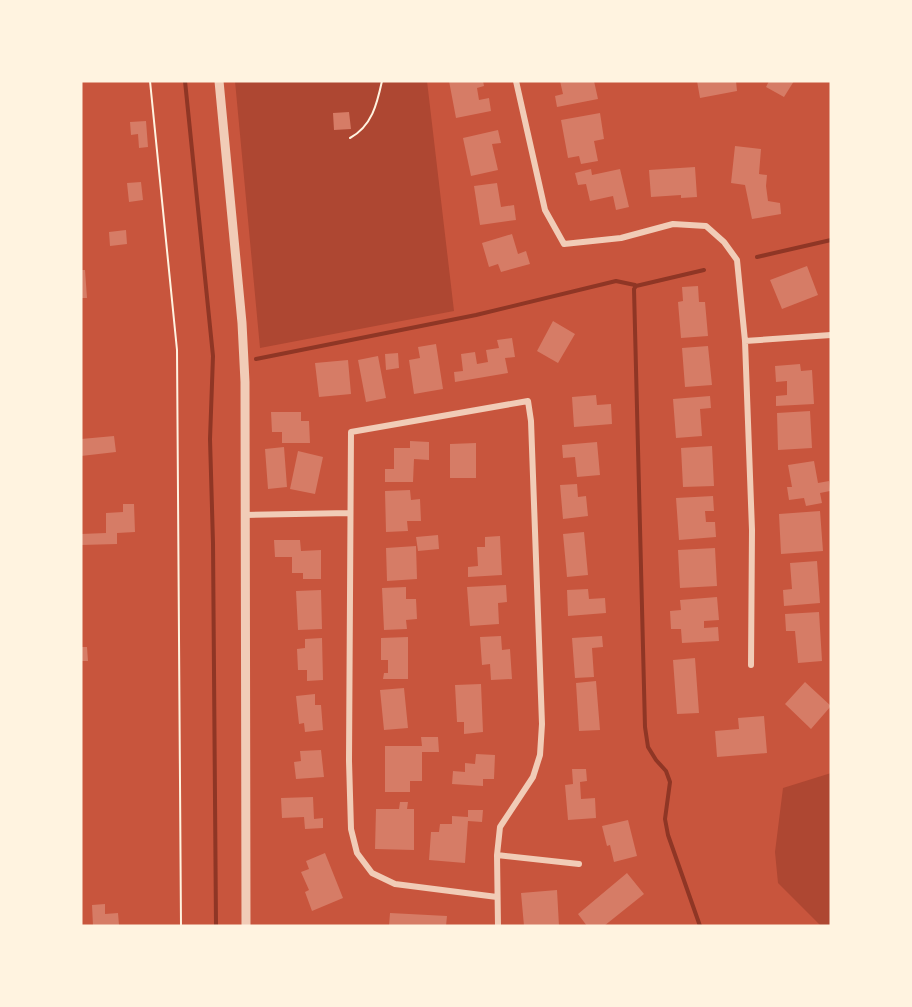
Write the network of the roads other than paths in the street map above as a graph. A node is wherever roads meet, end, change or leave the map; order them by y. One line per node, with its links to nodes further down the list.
1 (219, 81): 6 (street)
2 (516, 81): 4 (street)
3 (831, 335): 4 (street)
4 (745, 341): 7 (street)
5 (350, 513): 6 (street); 8 (street); 10 (street)
6 (245, 515): 11 (street)
7 (751, 665)
8 (496, 855): 9 (street); 10 (street)
9 (579, 864)
10 (497, 897): 12 (street)
11 (246, 926)
12 (498, 926)

